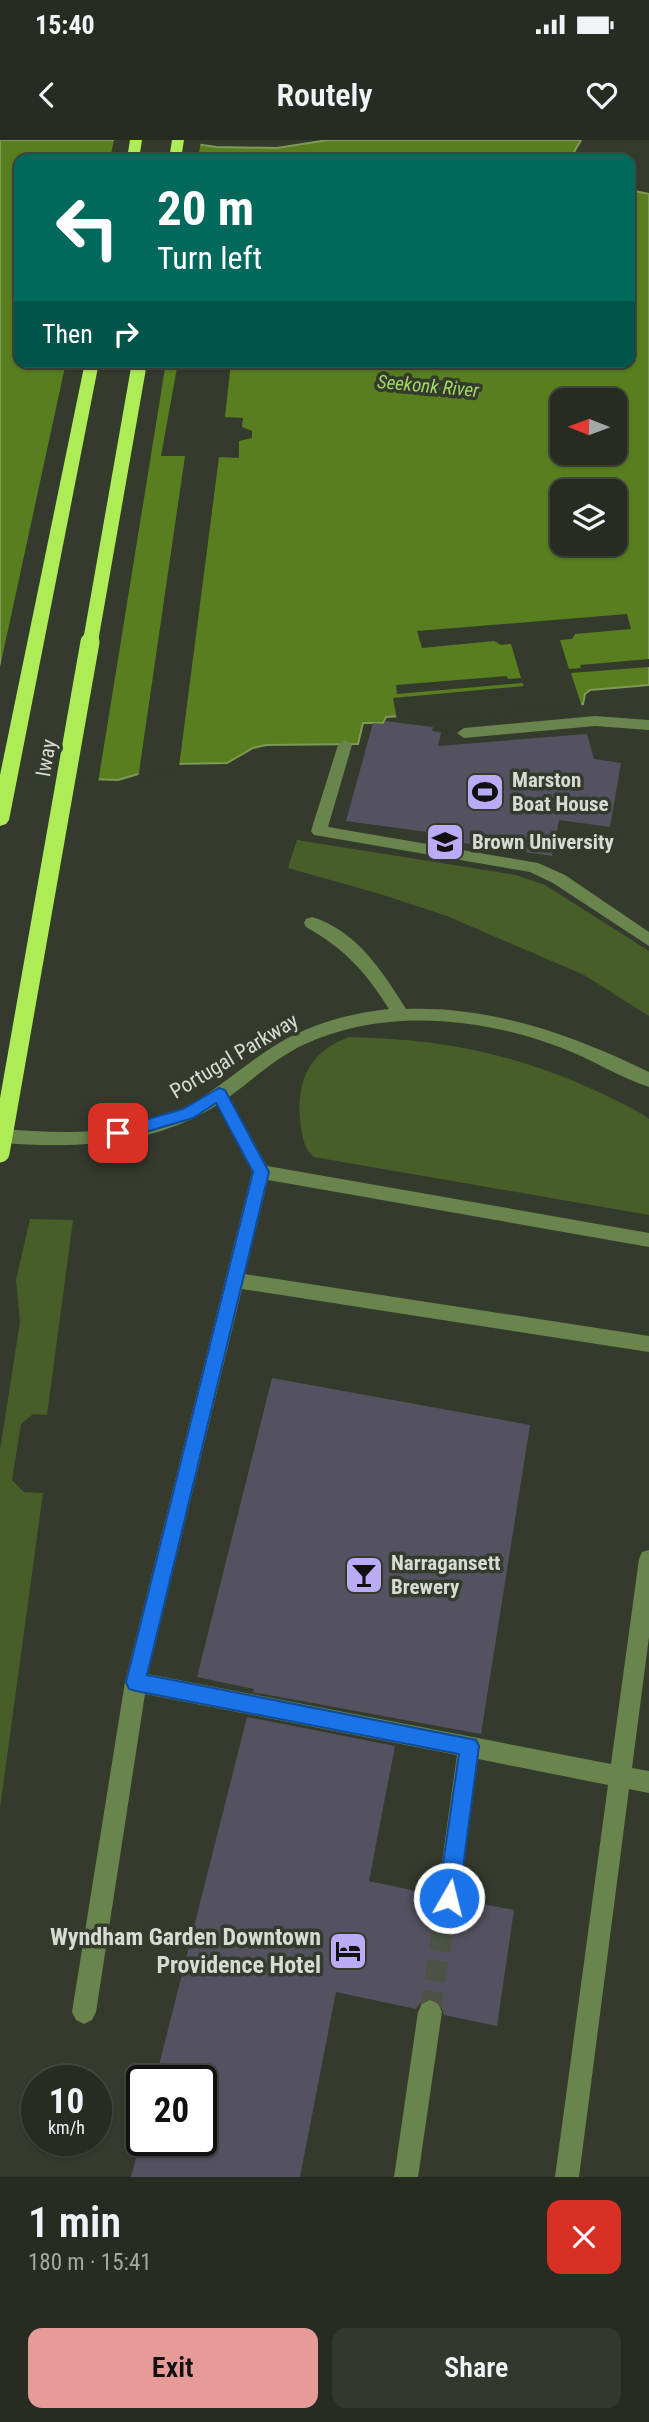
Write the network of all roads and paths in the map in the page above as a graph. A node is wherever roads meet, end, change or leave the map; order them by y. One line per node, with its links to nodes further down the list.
1 (91, 368): 6 (highway, Iway)
2 (138, 368): 13 (highway, Iway, bridge)
3 (649, 725): 4 (street)
4 (464, 733)
5 (345, 745): 8 (street)
6 (0, 820)
7 (312, 923): 9 (street)
8 (649, 940)
9 (400, 1013): 10 (street, Portugal Parkway); 11 (street, Portugal Parkway)
10 (649, 1080)
11 (219, 1094): 12 (street, Portugal Parkway); 14 (street)
12 (0, 1136)
13 (0, 1153)
14 (261, 1172): 15 (street); 16 (street)
15 (649, 1240)
16 (235, 1280): 17 (street); 19 (street)
17 (649, 1344)
18 (649, 1559): 21 (street)
19 (136, 1682): 20 (street); 24 (street)
20 (469, 1746): 21 (street); 23 (street)
21 (621, 1776): 22 (street); 27 (street)
22 (649, 1782)
23 (449, 1898)
24 (84, 2012)
25 (430, 2012): 26 (street)
26 (406, 2177)
27 (567, 2177)

